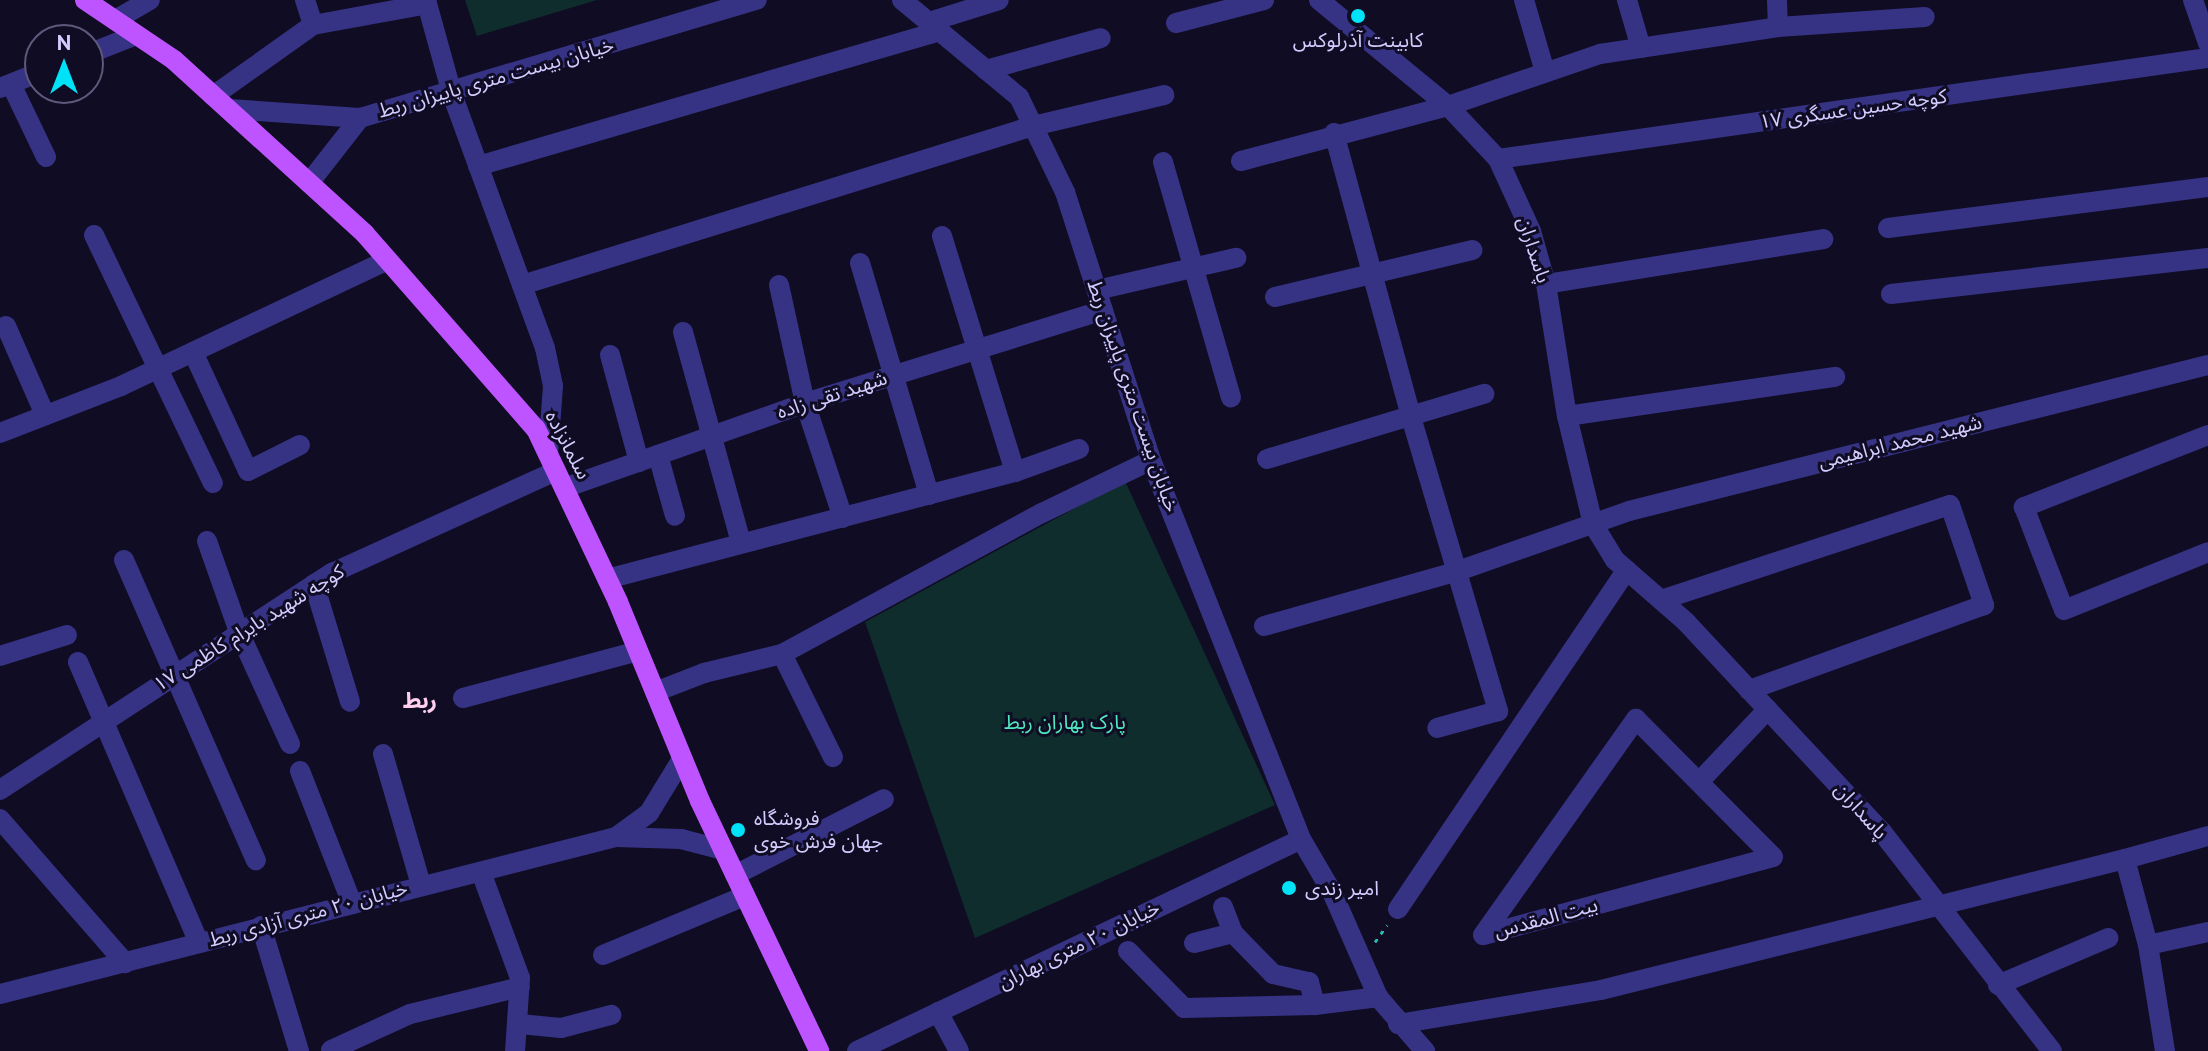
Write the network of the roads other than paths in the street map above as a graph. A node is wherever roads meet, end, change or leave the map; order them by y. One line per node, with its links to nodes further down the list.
1 (85, 0): 15 (main road, سلمانزاده)
2 (150, 0): 15 (street)
3 (305, 0): 17 (street)
4 (757, 0): 29 (street, خیابان بیست متری پاییزان ربط)
5 (902, 0): 18 (street, خیابان بیست متری پاییزان ربط)
6 (999, 0): 18 (street)
7 (1264, 0): 16 (street)
8 (1319, 0): 32 (street, پاسداران)
9 (1524, 0): 27 (street)
10 (1627, 0): 24 (street)
11 (1777, 0): 19 (street)
12 (2193, 0): 22 (street)
13 (426, 2): 17 (street); 29 (street)
14 (1925, 17): 19 (street)
15 (115, 20): 20 (main road, سلمانزاده)
16 (1176, 23)
17 (313, 25): 31 (street)
18 (934, 27): 26 (street, خیابان بیست متری پاییزان ربط); 41 (street)
19 (1778, 27): 24 (street)
20 (136, 35): 23 (street); 31 (main road, سلمانزاده)
21 (1101, 38): 26 (street)
22 (2208, 43)
23 (104, 48)
24 (1641, 48): 27 (street)
25 (2208, 58): 38 (street, کوچه حسین عسگری ۱۷)
26 (986, 70): 35 (street, خیابان بیست متری پاییزان ربط)
27 (1545, 72): 32 (street)
28 (6, 86): 37 (street)
29 (452, 94): 34 (street, خیابان بیست متری پاییزان ربط); 41 (street)
30 (1164, 95): 35 (street)
31 (213, 96): 33 (main road, سلمانزاده)
32 (1448, 106): 36 (street); 38 (street, پاسداران)
33 (230, 109): 34 (street, خیابان بیست متری پاییزان ربط); 42 (main road, سلمانزاده)
34 (360, 118): 42 (street)
35 (1033, 126): 56 (street); 58 (street, خیابان بیست متری پاییزان ربط)
36 (1334, 133): 39 (street); 54 (street)
37 (46, 157)
38 (1498, 159): 55 (street, پاسداران)
39 (1241, 161)
40 (1163, 162): 53 (street)
41 (478, 166): 56 (street)
42 (309, 183): 51 (main road, سلمانزاده)
43 (2208, 187): 44 (street)
44 (1888, 228)
45 (94, 235): 68 (street)
46 (942, 236): 64 (street)
47 (1823, 239): 55 (street)
48 (1472, 250): 54 (street)
49 (1236, 258): 53 (street)
50 (2208, 258): 59 (street)
51 (387, 260): 65 (street); 85 (main road, سلمانزاده)
52 (860, 263): 69 (street)
53 (1192, 268): 58 (street); 72 (street)
54 (1372, 274): 60 (street); 76 (street)
55 (1546, 284): 75 (street, پاسداران)
56 (522, 285): 85 (street)
57 (779, 285): 73 (street)
58 (1097, 290): 61 (street, خیابان بیست متری پاییزان ربط)
59 (1891, 294)
60 (1275, 297)
61 (1103, 310): 64 (street, شهید تقی زاده); 84 (street, خیابان بیست متری پاییزان ربط)
62 (6, 326): 74 (street)
63 (683, 332): 79 (street)
64 (980, 349): 69 (street, شهید تقی زاده); 86 (street)
65 (193, 352): 68 (street); 80 (street)
66 (610, 355): 82 (street)
67 (2208, 365): 91 (street, شهید محمد ابراهیمی)
68 (154, 370): 74 (street); 87 (street)
69 (895, 375): 73 (street, شهید تقی زاده); 88 (street)
70 (1835, 377): 75 (street)
71 (1484, 394): 76 (street)
72 (1231, 397)
73 (805, 403): 79 (street, شهید تقی زاده); 90 (street)
74 (45, 415): 77 (street)
75 (1567, 416): 91 (street, پاسداران)
76 (1411, 417): 83 (street); 97 (street)
77 (0, 433)
78 (2208, 435): 94 (street)
79 (709, 438): 82 (street, شهید تقی زاده); 93 (street)
80 (300, 445)
81 (1079, 449): 86 (street)
82 (648, 459): 85 (street, شهید تقی زاده); 89 (street)
83 (1267, 459)
84 (1151, 460): 105 (street); 127 (street, خیابان بیست متری پاییزان ربط)
85 (556, 471): 98 (main road, سلمانزاده); 99 (street, کوچه شهید بایرام کاظمی ۱۷)
86 (1015, 472): 88 (street)
87 (213, 483)
88 (929, 495): 90 (street)
89 (675, 516)
90 (843, 518): 93 (street)
91 (1593, 524): 96 (street, پاسداران); 97 (street, شهید محمد ابراهیمی)
92 (207, 541): 102 (street)
93 (741, 542): 98 (street)
94 (2208, 552)
95 (124, 560): 108 (street)
96 (1627, 570): 100 (street, پاسداران); 138 (street)
97 (1458, 571): 101 (street, شهید محمد ابراهیمی); 115 (street)
98 (607, 579): 104 (main road, سلمانزاده)
99 (314, 584): 102 (street, کوچه شهید بایرام کاظمی ۱۷); 112 (street)
100 (1661, 600): 109 (street, پاسداران); 109 (street)
101 (1264, 626)
102 (239, 632): 108 (street, کوچه شهید بایرام کاظمی ۱۷); 116 (street)
103 (67, 635): 106 (street)
104 (638, 651): 110 (main road, سلمانزاده); 111 (street)
105 (782, 654): 110 (street); 118 (street)
106 (0, 656)
107 (78, 662): 114 (street)
108 (178, 672): 114 (street, کوچه شهید بایرام کاظمی ۱۷); 130 (street)
109 (1749, 690): 113 (street, پاسداران)
110 (655, 692): 119 (main road, سلمانزاده)
111 (463, 698)
112 (350, 702)
113 (1768, 709): 121 (street); 136 (street, پاسداران)
114 (104, 719): 122 (street, کوچه شهید بایرام کاظمی ۱۷); 143 (street)
115 (1437, 728)
116 (290, 744)
117 (383, 754): 133 (street)
118 (833, 757)
119 (682, 759): 126 (street); 128 (main road, سلمانزاده)
120 (300, 771): 135 (street)
121 (1699, 782): 121 (street, بیت المقدس)
122 (0, 790)
123 (884, 799): 132 (street)
124 (0, 819): 148 (street)
125 (2208, 836): 129 (street)
126 (616, 837): 128 (street); 131 (street, خیابان ۲۰ متری آزادی ربط)
127 (1301, 839): 152 (street, خیابان بیست متری پاییزان ربط); 154 (street, خیابان ۲۰ متری بهاران)
128 (723, 850): 132 (main road, سلمانزاده)
129 (2125, 859): 136 (street); 145 (street)
130 (256, 860)
131 (481, 872): 133 (street, خیابان ۲۰ متری آزادی ربط); 150 (street)
132 (735, 875): 134 (main road, سلمانزاده)
133 (421, 885): 135 (street, خیابان ۲۰ متری آزادی ربط)
134 (745, 896): 147 (street); 162 (main road, سلمانزاده)
135 (352, 904): 139 (street, خیابان ۲۰ متری آزادی ربط)
136 (1936, 905): 149 (street, پاسداران); 157 (street)
137 (1223, 907): 141 (street)
138 (1398, 909)
139 (261, 926): 143 (street, خیابان ۲۰ متری آزادی ربط); 159 (street)
140 (2208, 932): 145 (street)
141 (1233, 933): 144 (street); 153 (street)
142 (2108, 938): 149 (street)
143 (199, 943): 148 (street, خیابان ۲۰ متری آزادی ربط)
144 (1194, 943)
145 (2148, 945): 166 (street)
146 (1128, 951): 153 (street)
147 (603, 955)
148 (125, 963): 151 (street, خیابان ۲۰ متری آزادی ربط)
149 (1998, 985): 158 (street, پاسداران)
150 (520, 987): 156 (street); 160 (street)
151 (0, 994)
152 (1378, 997): 153 (street); 157 (street, خیابان بیست متری پاییزان ربط)
153 (1315, 1005)
154 (938, 1012): 163 (street, خیابان ۲۰ متری بهاران); 164 (street)
155 (611, 1015): 156 (street)
156 (520, 1024): 161 (street)
157 (1398, 1024): 165 (street, خیابان بیست متری پاییزان ربط)
158 (2045, 1046)
159 (299, 1051)
160 (330, 1051)
161 (515, 1051)
162 (819, 1051)
163 (857, 1051)
164 (959, 1051)
165 (1425, 1051)
166 (2165, 1051)

